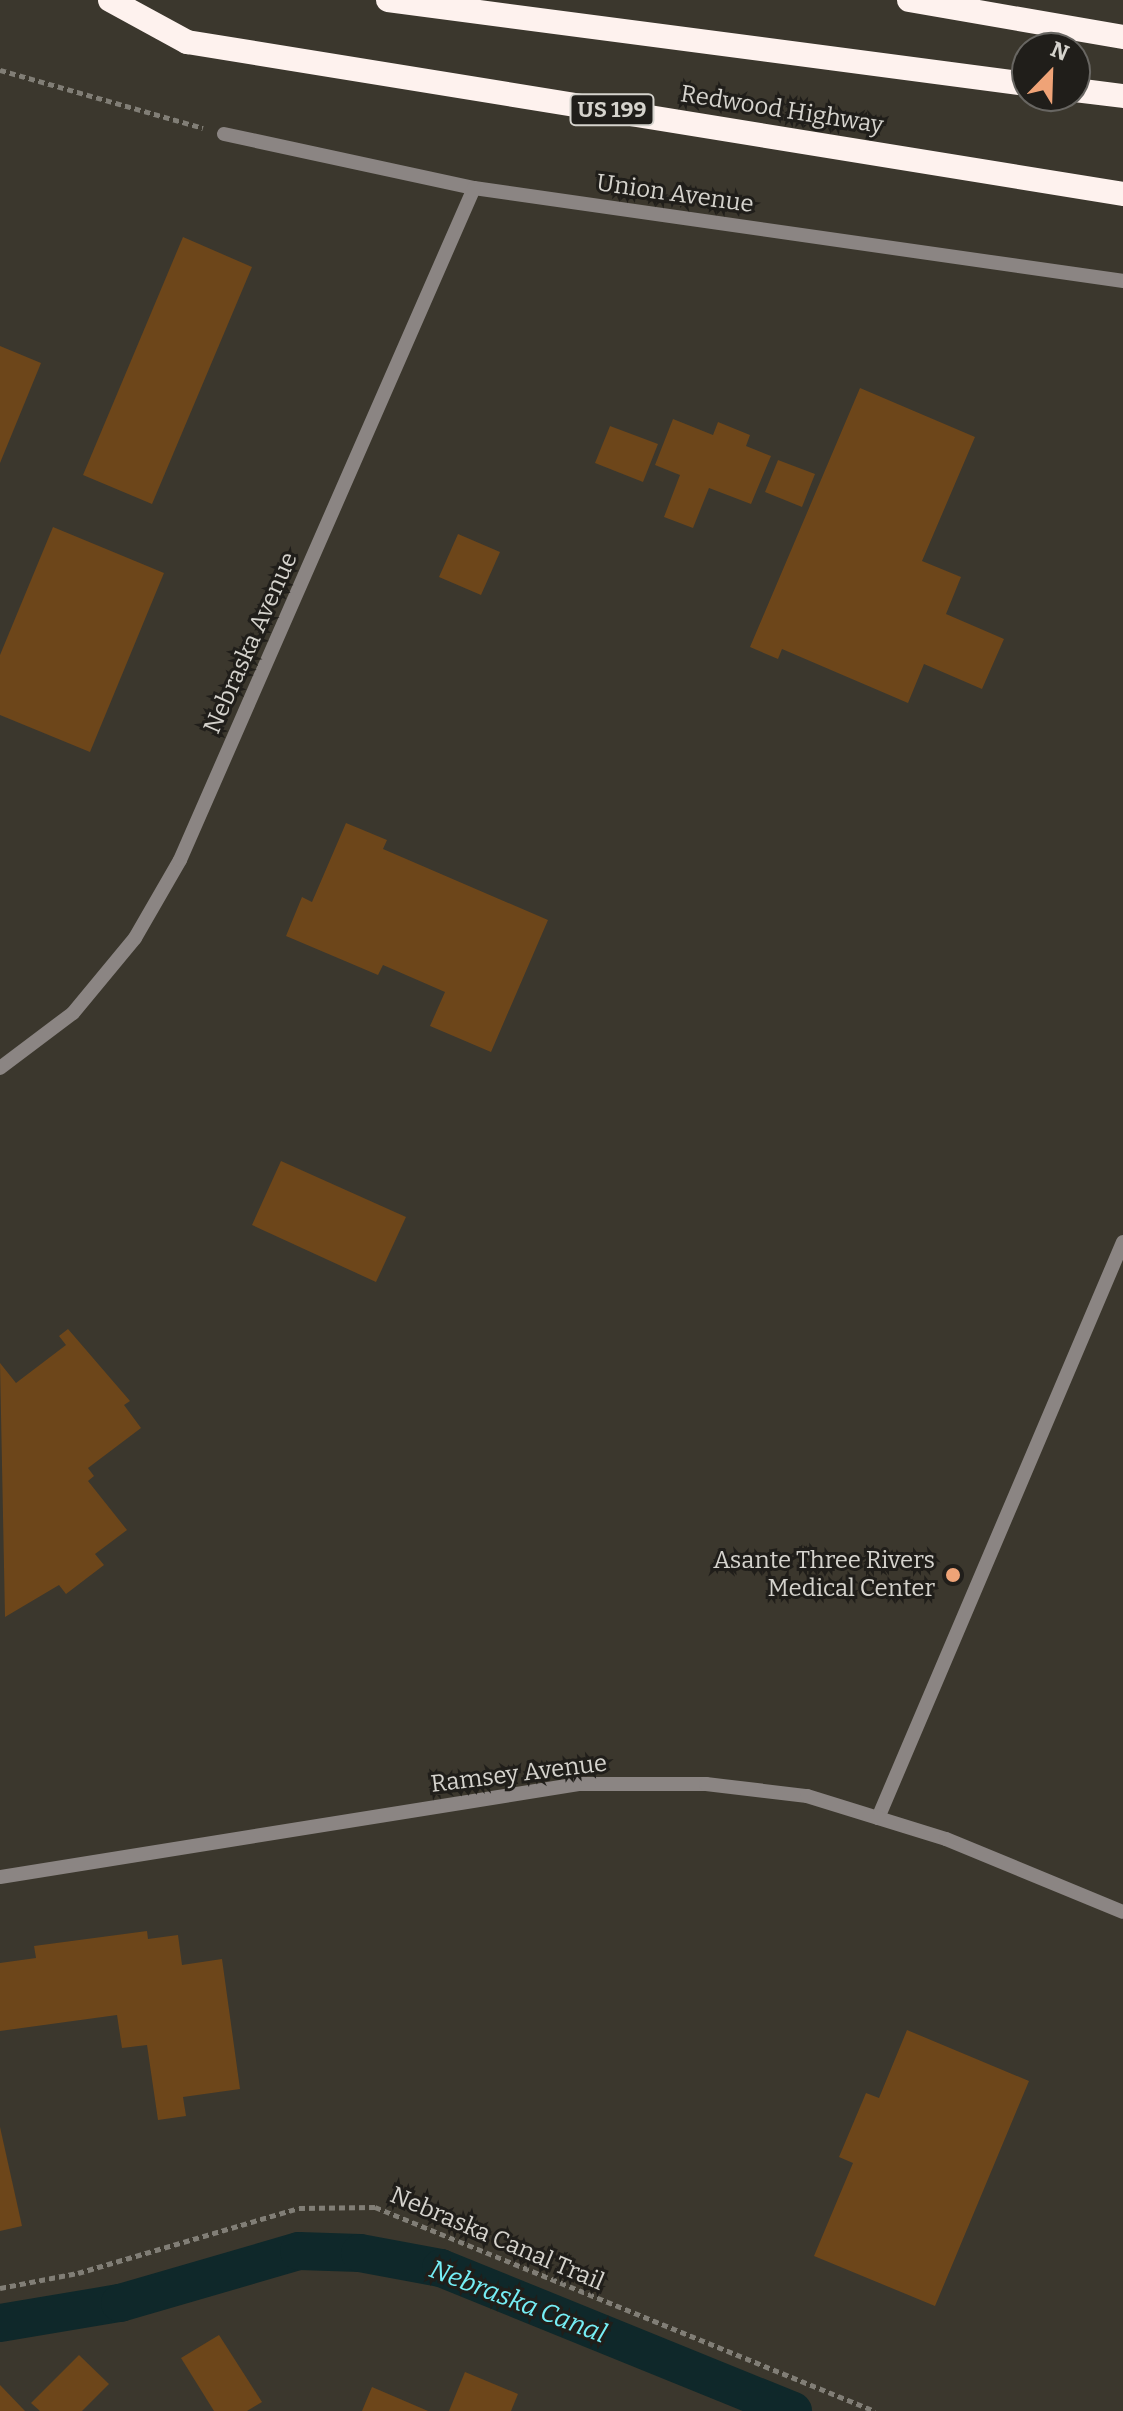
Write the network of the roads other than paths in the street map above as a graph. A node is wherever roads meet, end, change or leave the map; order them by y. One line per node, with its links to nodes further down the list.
1 (110, 0): 10 (highway, Redwood Highway / US 199)
2 (388, 0): 5 (highway)
3 (909, 0): 4 (highway)
4 (1123, 37)
5 (1011, 82)
6 (1091, 92): 7 (highway)
7 (1123, 96)
8 (224, 134): 9 (street, Union Avenue)
9 (474, 188): 11 (street, Union Avenue); 12 (street, Nebraska Avenue)
10 (1123, 194)
11 (1123, 281)
12 (0, 1068)
13 (1123, 1242): 14 (street)
14 (878, 1818): 15 (street, Ramsey Avenue); 16 (street, Ramsey Avenue)
15 (0, 1877)
16 (1123, 1912)

